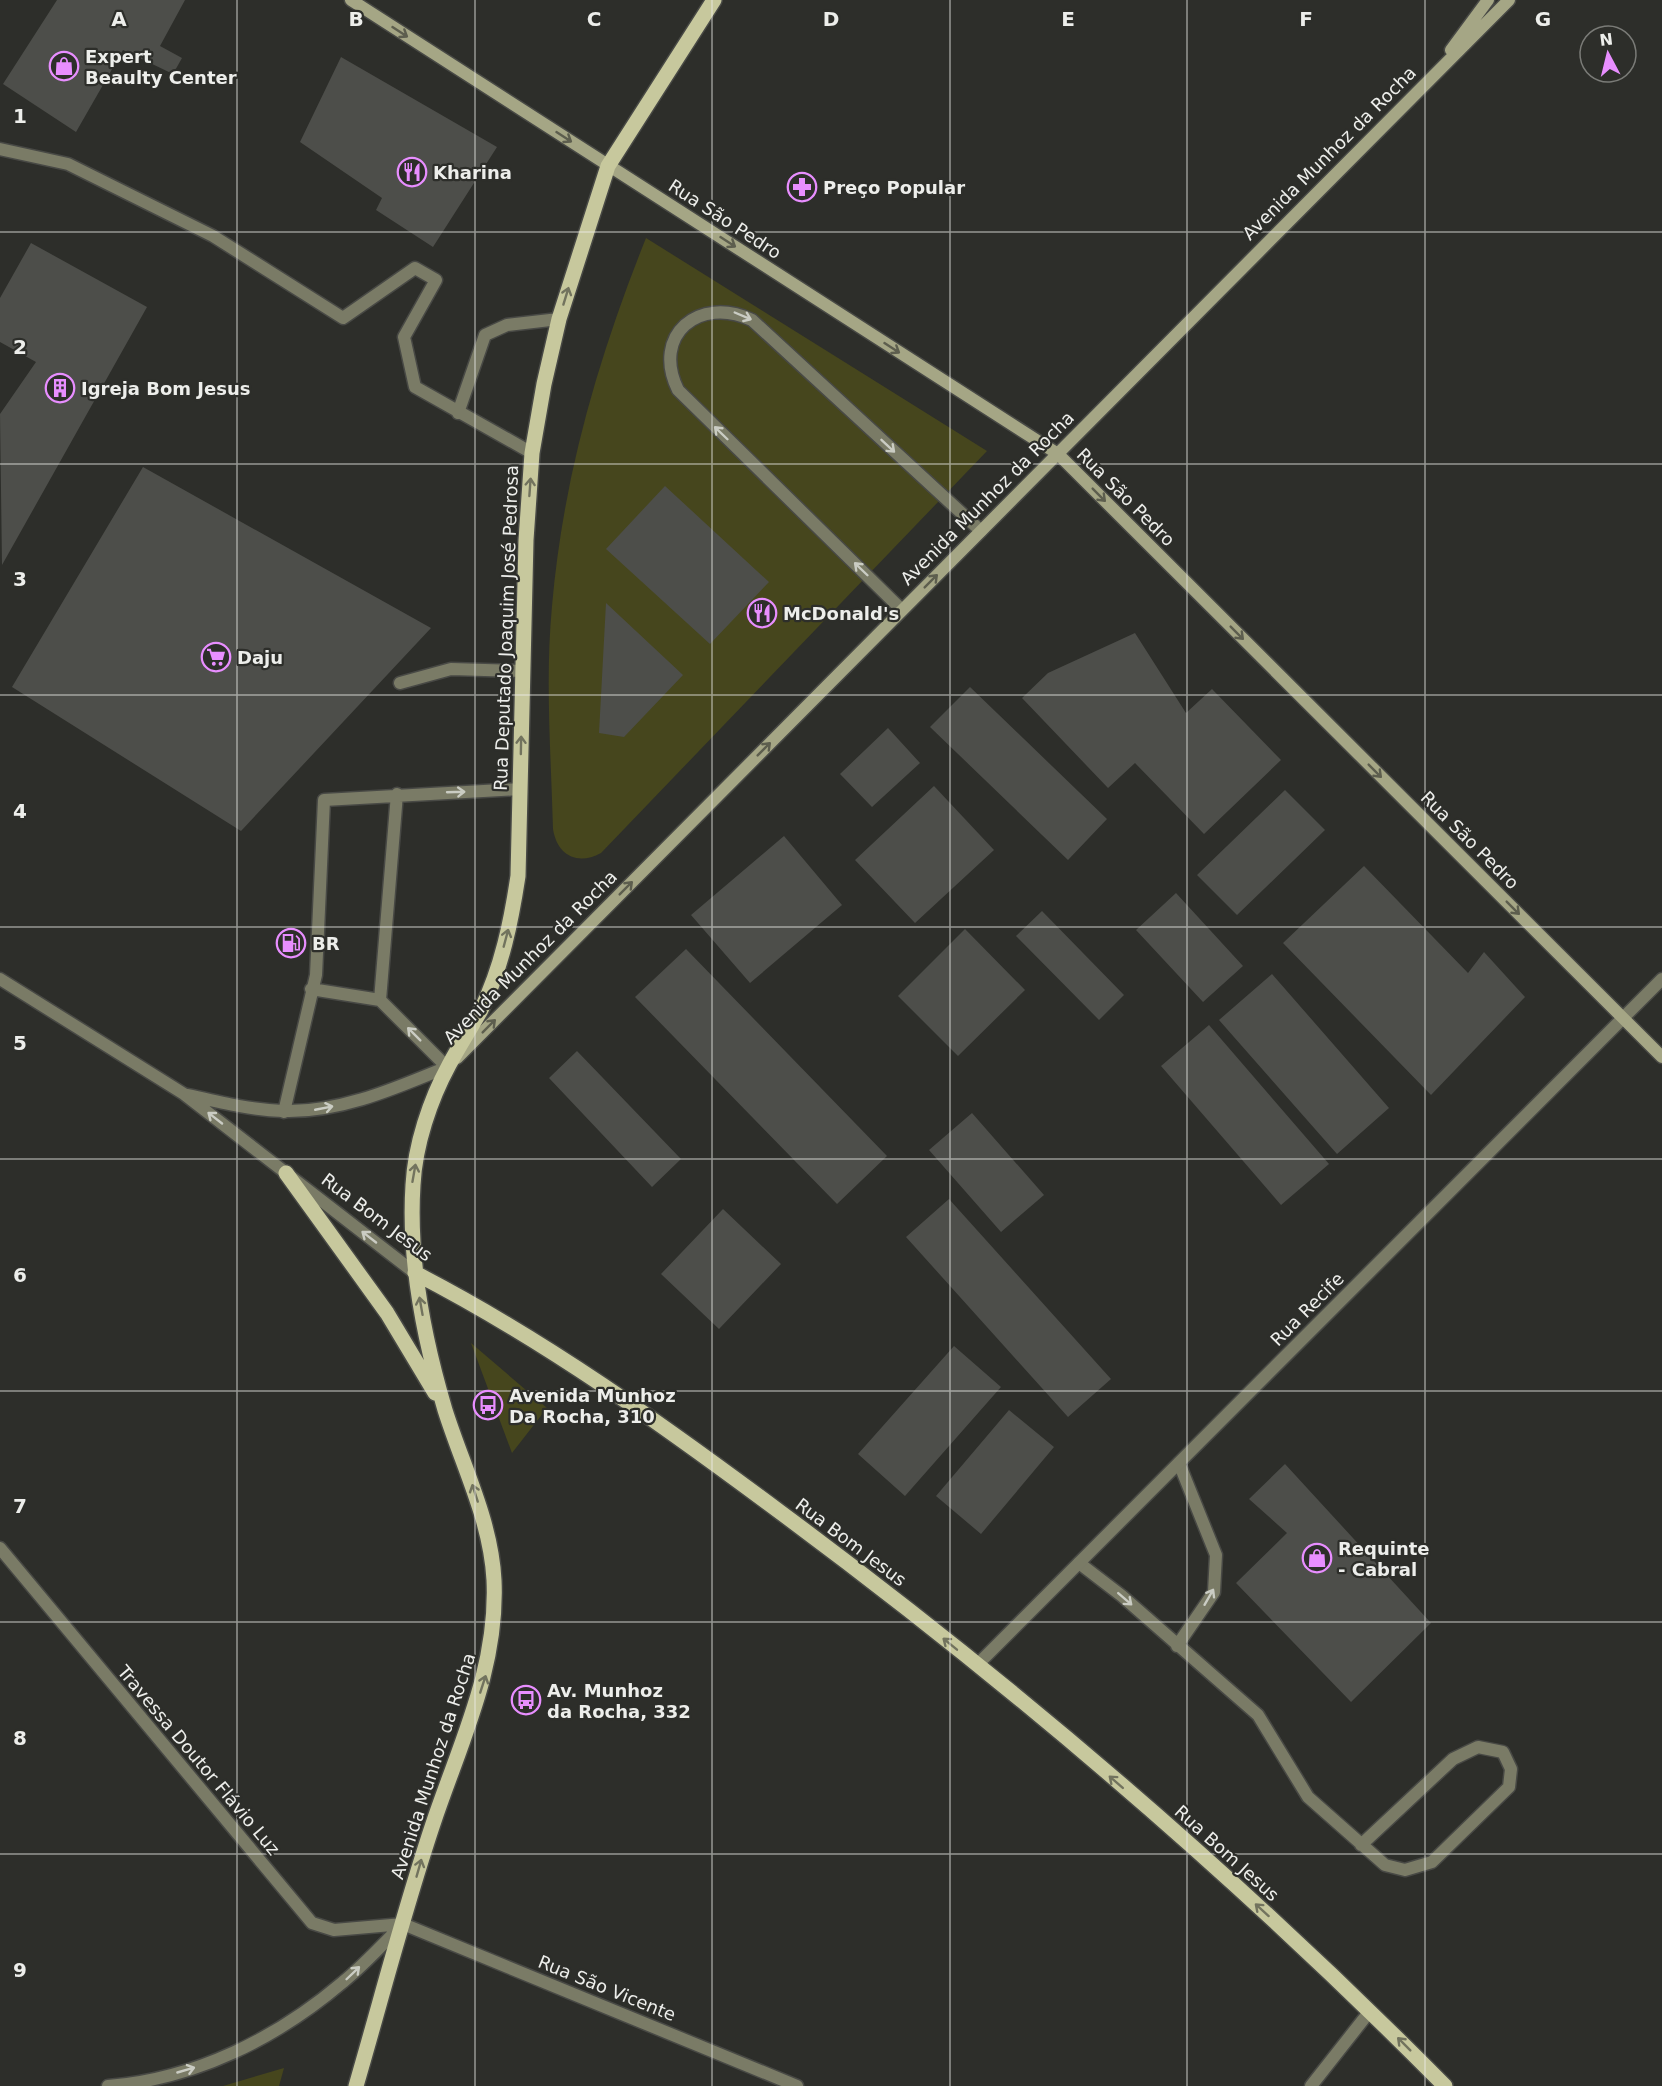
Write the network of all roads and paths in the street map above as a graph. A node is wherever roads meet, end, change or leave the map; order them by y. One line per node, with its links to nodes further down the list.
1 (351, 0): 7 (main road, Rua São Pedro, one-way to 7)
2 (714, 0): 7 (main road, Rua Deputado Joaquim José Pedrosa)
3 (1488, 0): 5 (main road)
4 (1509, 0): 5 (main road, Avenida Munhoz da Rocha)
5 (1425, 84): 11 (main road, Avenida Munhoz da Rocha)
6 (0, 149): 9 (street)
7 (608, 166): 8 (main road, Rua Deputado Joaquim José Pedrosa, one-way to 7); 11 (main road, Rua São Pedro, one-way to 11)
8 (559, 319): 9 (street); 10 (main road, Rua Deputado Joaquim José Pedrosa)
9 (458, 413): 10 (street)
10 (532, 453): 14 (main road, Rua Deputado Joaquim José Pedrosa, one-way to 10)
11 (1058, 454): 12 (main road, Avenida Munhoz da Rocha); 22 (main road, Rua São Pedro, one-way to 22)
12 (981, 531): 13 (main road, Avenida Munhoz da Rocha, one-way to 12); 13 (street, one-way to 12)
13 (902, 610): 24 (main road, Avenida Munhoz da Rocha, one-way to 13)
14 (522, 672): 15 (street); 16 (main road, Rua Deputado Joaquim José Pedrosa, one-way to 14)
15 (400, 683)
16 (520, 789): 17 (street, one-way to 16); 24 (main road, Rua Deputado Joaquim José Pedrosa, one-way to 16)
17 (397, 794): 20 (street); 21 (street)
18 (0, 979): 25 (street, Rua Bom Jesus)
19 (1662, 979): 22 (street, Rua Recife)
20 (311, 989): 21 (street); 26 (street)
21 (380, 1000): 24 (street, one-way to 21)
22 (1623, 1018): 23 (main road, Rua São Pedro); 30 (street, Rua Recife)
23 (1662, 1057)
24 (447, 1067): 26 (street, Rua Bom Jesus, one-way to 24); 28 (main road, Avenida Munhoz da Rocha, one-way to 24)
25 (184, 1094): 26 (street, Rua Bom Jesus); 27 (street, Rua Bom Jesus, one-way to 25)
26 (284, 1112)
27 (286, 1173): 28 (street, Rua Bom Jesus, one-way to 27); 29 (main road)
28 (415, 1273): 29 (main road, Avenida Munhoz da Rocha, one-way to 28); 34 (main road, Rua Bom Jesus, one-way to 28)
29 (445, 1408): 36 (main road, Avenida Munhoz da Rocha, one-way to 29)
30 (1179, 1463): 32 (street, Rua Recife); 33 (street, one-way to 30)
31 (0, 1548): 36 (street, Travessa Doutor Flávio Luz)
32 (1079, 1563): 33 (street, one-way to 33); 34 (street, Rua Recife)
33 (1177, 1646): 35 (street)
34 (976, 1665): 37 (main road, Rua Bom Jesus, one-way to 34)
35 (1361, 1845): 35 (street)
36 (403, 1924): 38 (street, Avenida Munhoz da Rocha, one-way to 36); 39 (main road); 40 (street, Rua São Vicente)
37 (1370, 2011): 41 (street); 42 (main road, Rua Bom Jesus, one-way to 37)
38 (108, 2086)
39 (356, 2086)
40 (797, 2086)
41 (1311, 2086)
42 (1445, 2086)

